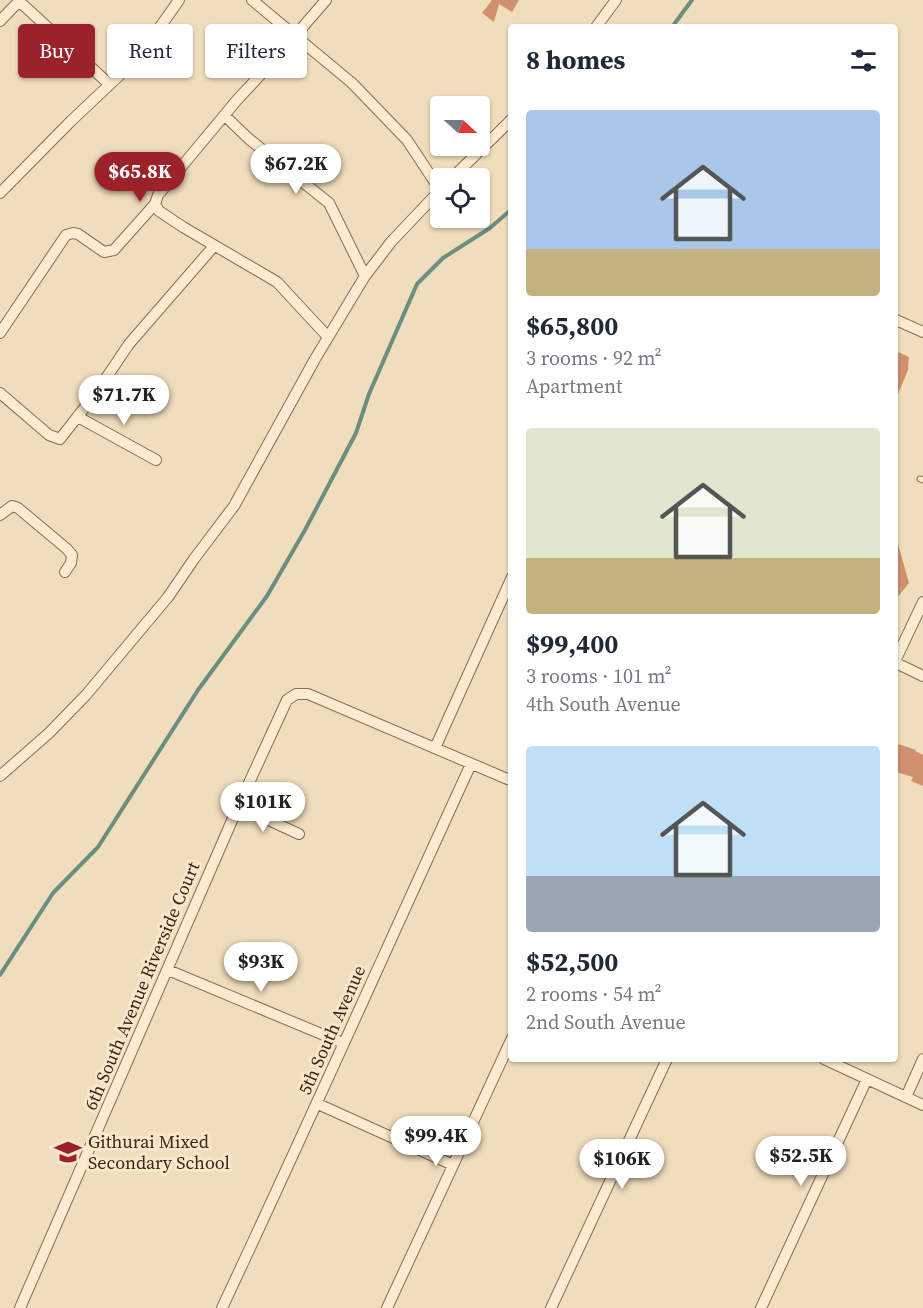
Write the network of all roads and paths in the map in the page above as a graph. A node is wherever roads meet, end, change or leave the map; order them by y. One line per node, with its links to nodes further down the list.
1 (20, 0): 6 (street); 12 (street)
2 (179, 0): 12 (street)
3 (252, 0): 7 (street)
4 (326, 0): 9 (street)
5 (616, 0): 8 (street)
6 (0, 21)
7 (281, 24)
8 (598, 24)
9 (307, 27)
10 (307, 46): 16 (street)
11 (257, 78): 13 (street)
12 (109, 84): 17 (street)
13 (225, 116): 19 (street); 21 (street)
14 (508, 124): 15 (street)
15 (462, 168)
16 (430, 175)
17 (0, 193)
18 (430, 201): 21 (street)
19 (154, 204): 20 (street); 24 (street)
20 (214, 246): 25 (street); 27 (street)
21 (365, 276): 25 (street)
22 (898, 321): 23 (street)
23 (923, 332)
24 (0, 333)
25 (328, 338): 39 (street)
26 (0, 393): 27 (street)
27 (78, 417): 28 (street)
28 (156, 460)
29 (0, 515): 30 (street)
30 (65, 572)
31 (508, 586): 37 (street)
32 (923, 602): 33 (street)
33 (921, 614): 34 (street)
34 (898, 657)
35 (898, 662): 36 (street)
36 (923, 676)
37 (435, 748): 38 (street); 41 (street, 6th South Avenue Riverside Court)
38 (471, 764): 40 (street); 44 (street, 5th South Avenue)
39 (0, 776)
40 (508, 779)
41 (238, 807): 42 (street); 43 (street, 6th South Avenue Riverside Court)
42 (299, 834)
43 (168, 970): 44 (street); 54 (street, 6th South Avenue Riverside Court)
44 (343, 1043): 51 (street, 5th South Avenue)
45 (508, 1047): 53 (street)
46 (923, 1059): 50 (street)
47 (667, 1062): 57 (street)
48 (830, 1062): 49 (street)
49 (867, 1079): 50 (street); 58 (street)
50 (906, 1097): 52 (street)
51 (318, 1104): 53 (street); 55 (street, 5th South Avenue)
52 (923, 1105)
53 (453, 1165): 56 (street)
54 (20, 1308)
55 (222, 1308)
56 (387, 1308)
57 (551, 1308)
58 (761, 1308)

